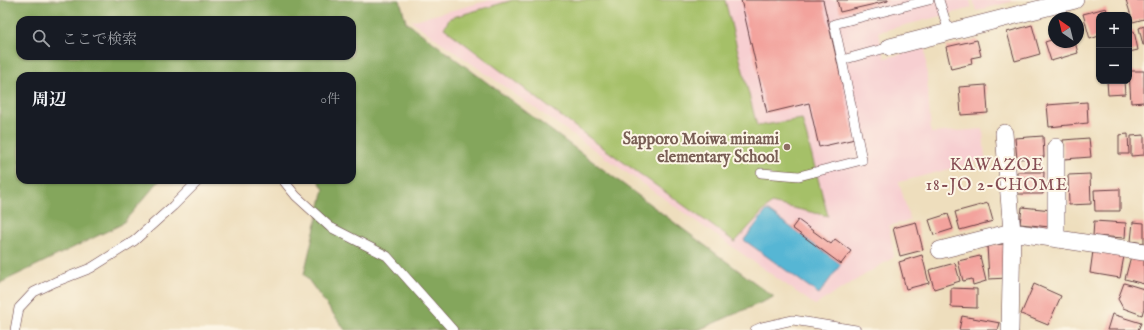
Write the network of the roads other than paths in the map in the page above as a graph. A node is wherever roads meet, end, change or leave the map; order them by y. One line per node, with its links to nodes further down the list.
1 (929, 0): 6 (lane)
2 (939, 0): 4 (lane)
3 (1075, 0): 4 (street)
4 (949, 32): 5 (street)
5 (890, 47): 6 (lane)
6 (842, 60): 9 (lane)
7 (1004, 133): 12 (street)
8 (1056, 147): 13 (street)
9 (761, 173)
10 (195, 184): 16 (lane)
11 (286, 184): 17 (lane)
12 (1012, 232): 13 (street); 14 (street); 20 (street)
13 (1056, 238): 15 (street)
14 (940, 250)
15 (1144, 252)
16 (15, 330)
17 (453, 330)
18 (755, 330): 19 (lane)
19 (856, 330)
20 (1010, 330)

